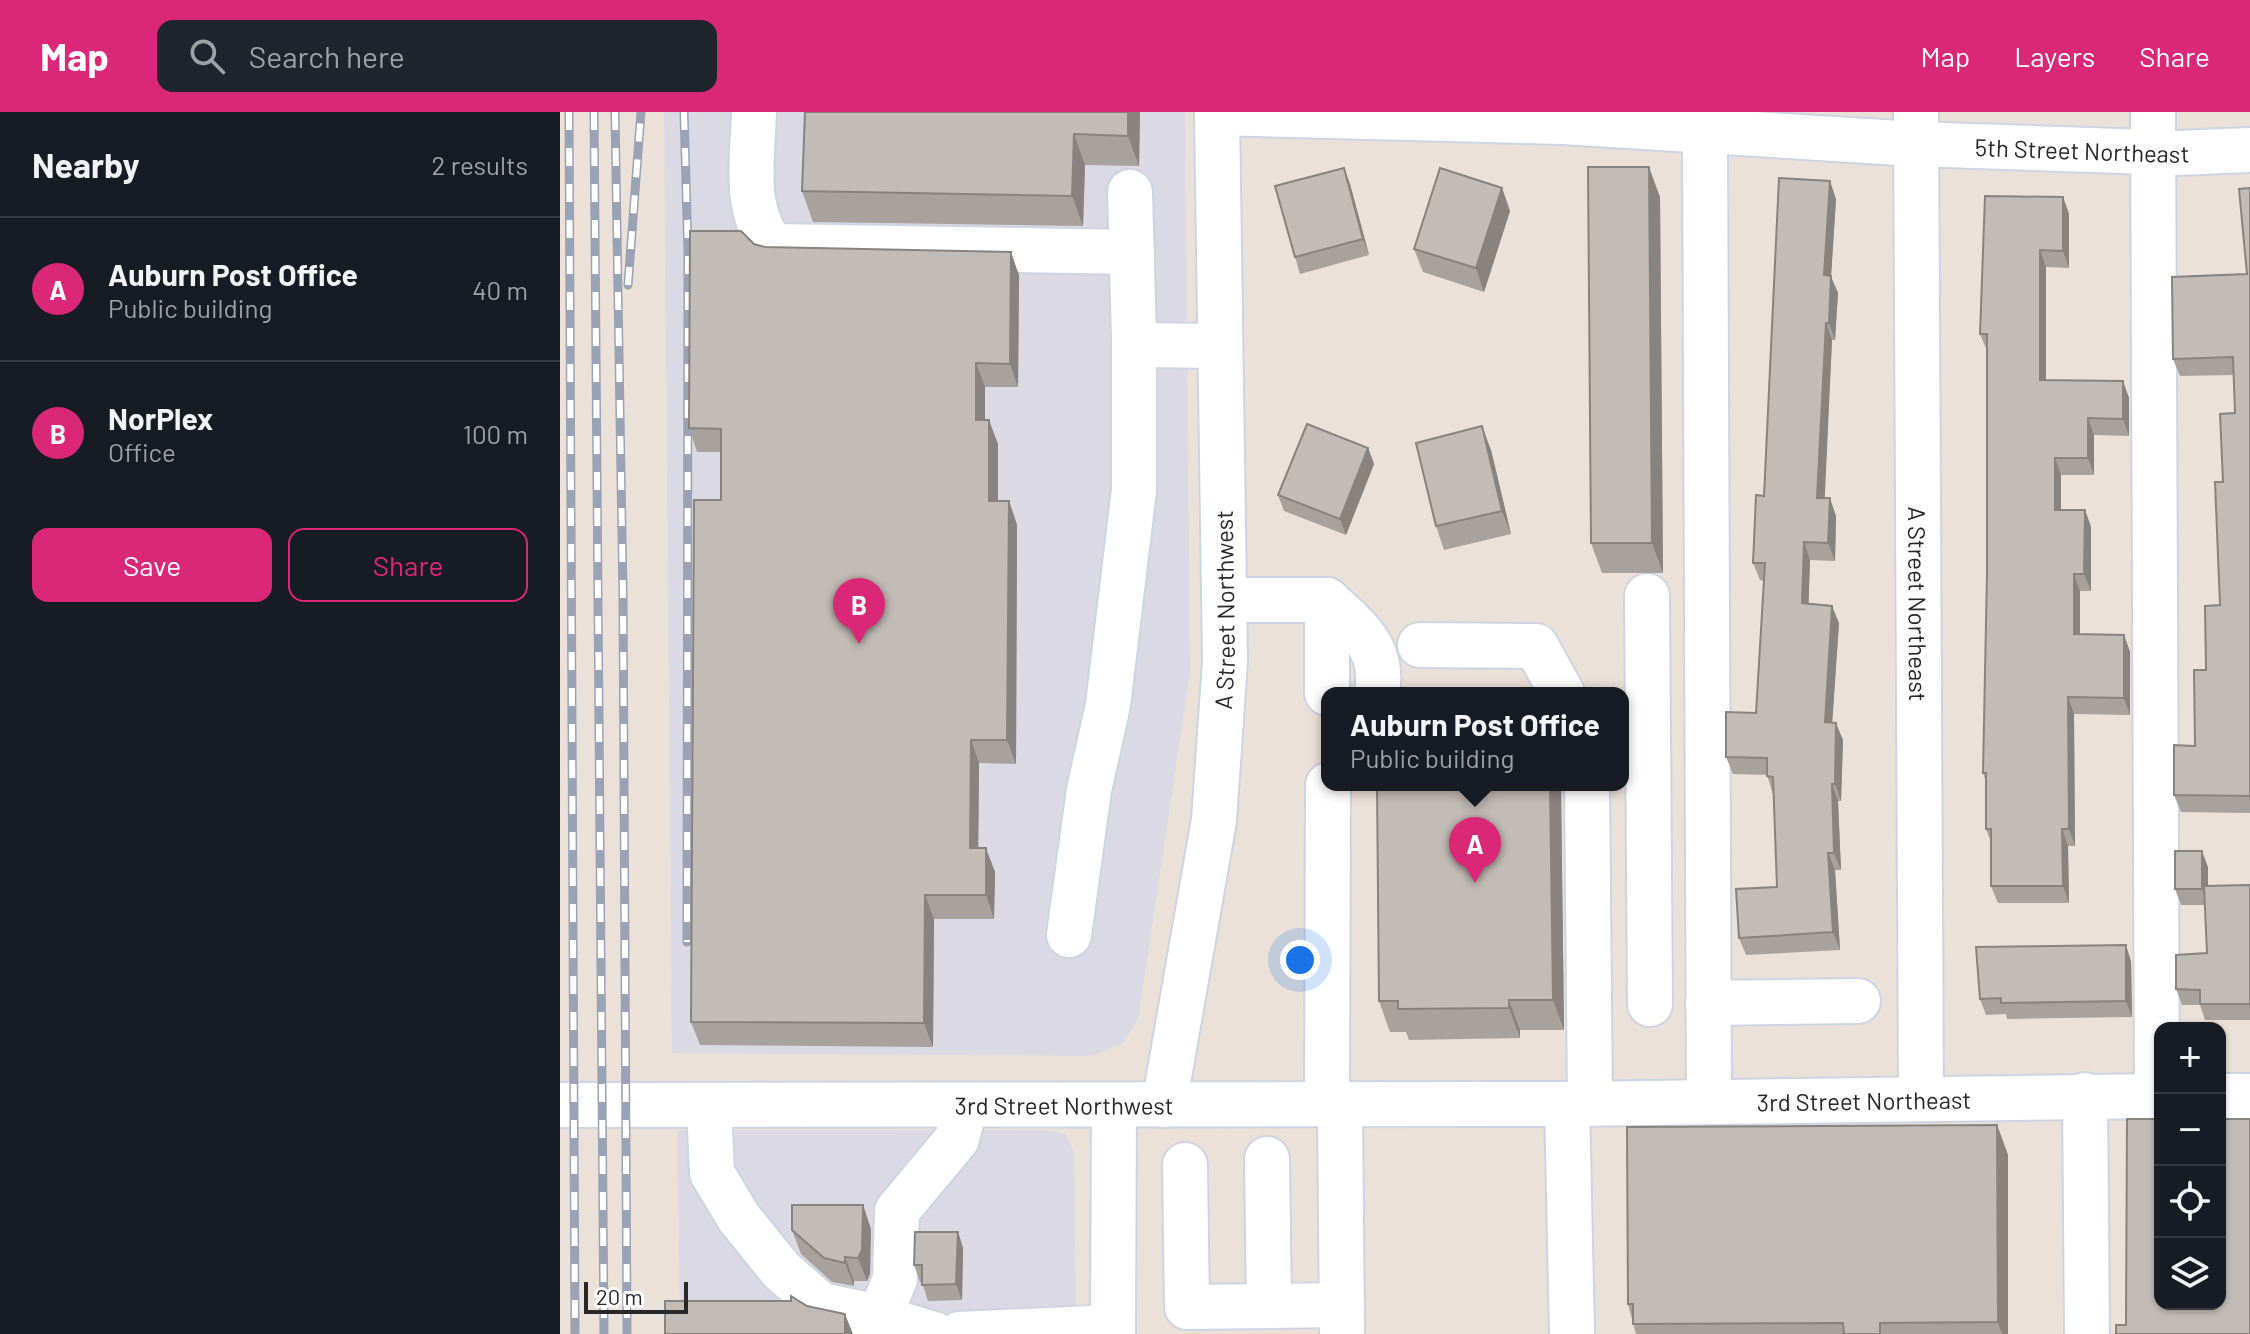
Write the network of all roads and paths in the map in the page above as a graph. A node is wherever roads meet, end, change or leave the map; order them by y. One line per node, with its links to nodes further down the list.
1 (754, 112): 9 (street)
2 (1217, 112): 3 (street, 5th Street Northeast); 11 (street, A Street Northwest)
3 (1563, 117): 5 (street, 5th Street Northeast)
4 (1916, 128): 5 (street, 5th Street Northeast); 6 (street, 5th Street Northeast); 31 (street, A Street Northeast)
5 (1705, 131): 24 (street)
6 (2153, 132): 7 (street, 5th Street Northeast); 26 (street)
7 (2250, 150)
8 (1130, 192): 9 (street)
9 (1132, 252): 10 (street)
10 (1134, 339): 11 (street); 22 (street)
11 (1220, 346): 13 (street, A Street Northwest)
12 (1647, 596): 19 (street)
13 (1224, 600): 14 (street); 39 (street, A Street Northwest)
14 (1327, 600): 16 (street); 17 (street)
15 (1420, 645): 18 (street)
16 (1327, 687)
17 (1378, 687)
18 (1559, 687)
19 (1636, 739): 25 (street)
20 (1328, 791): 33 (street)
21 (1587, 791): 34 (street)
22 (1069, 935)
23 (1858, 1001): 24 (street)
24 (1708, 1003): 32 (street)
25 (1650, 1004)
26 (2159, 1094)
27 (2085, 1095): 28 (street, 3rd Street Northeast); 31 (street, 3rd Street Northeast); 49 (street)
28 (2154, 1096)
29 (2226, 1096): 30 (street)
30 (2250, 1096)
31 (1921, 1098): 32 (street, 3rd Street Northeast)
32 (1709, 1102): 34 (street, 3rd Street Northeast)
33 (1334, 1104): 34 (street, 3rd Street Northwest); 39 (street, 3rd Street Northwest); 44 (street)
34 (1578, 1104): 48 (street)
35 (560, 1105): 36 (street, 3rd Street Northwest)
36 (709, 1105): 37 (street, 3rd Street Northwest); 43 (street)
37 (965, 1105): 38 (street, 3rd Street Northwest); 43 (street)
38 (1114, 1105): 39 (street, 3rd Street Northwest); 45 (street)
39 (1164, 1105)
40 (1267, 1159): 42 (street)
41 (1185, 1165): 42 (street)
42 (1269, 1306): 44 (street)
43 (879, 1318): 46 (street)
44 (1342, 1320)
45 (1113, 1331): 47 (street)
46 (934, 1334)
47 (959, 1334)
48 (1572, 1334)
49 (2087, 1334)

